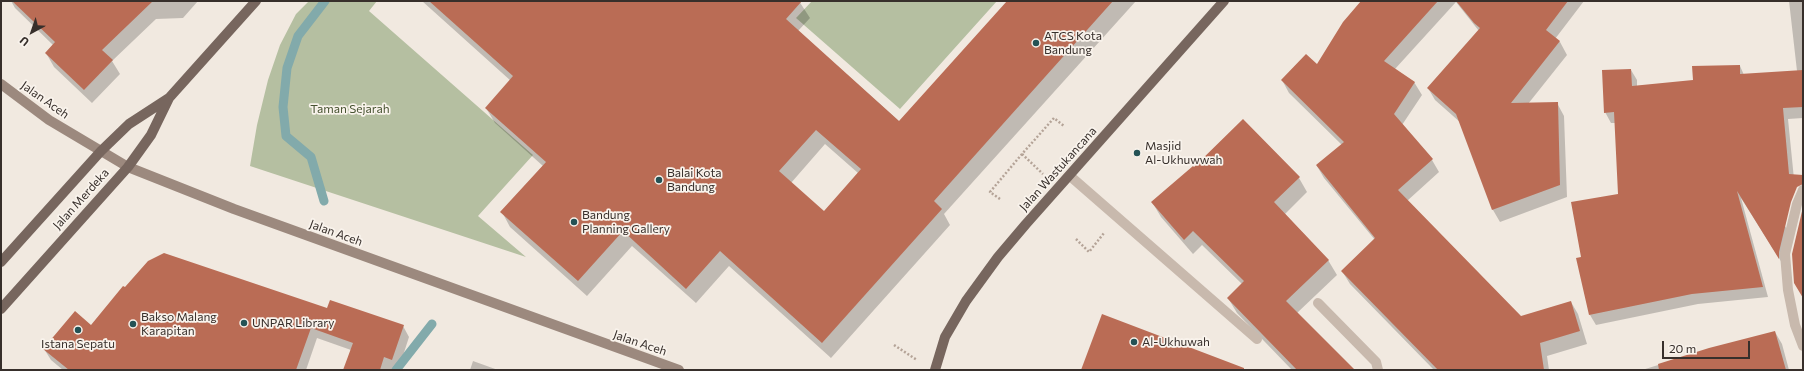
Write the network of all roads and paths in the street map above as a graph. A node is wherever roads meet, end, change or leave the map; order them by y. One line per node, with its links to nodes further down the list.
1 (256, 1): 4 (main road, Jalan Merdeka)
2 (1224, 1): 8 (main road, Jalan Wastukancana)
3 (1, 84): 6 (main road, Jalan Aceh)
4 (169, 98): 6 (main road, Jalan Merdeka); 7 (main road, Jalan Merdeka)
5 (1064, 126): 10 (path)
6 (101, 151): 7 (main road, Jalan Aceh); 13 (main road, Jalan Merdeka)
7 (128, 167): 15 (main road, Jalan Merdeka); 20 (main road, Jalan Aceh)
8 (1070, 176): 16 (street); 21 (main road, Jalan Wastukancana)
9 (1803, 190): 18 (street)
10 (1000, 200)
11 (1105, 232): 12 (path)
12 (1076, 238)
13 (1, 262)
14 (1318, 302): 22 (street)
15 (1, 309)
16 (1257, 338)
17 (894, 345): 19 (path)
18 (1803, 346)
19 (920, 362)
20 (679, 370)
21 (935, 370)
22 (1378, 370)

